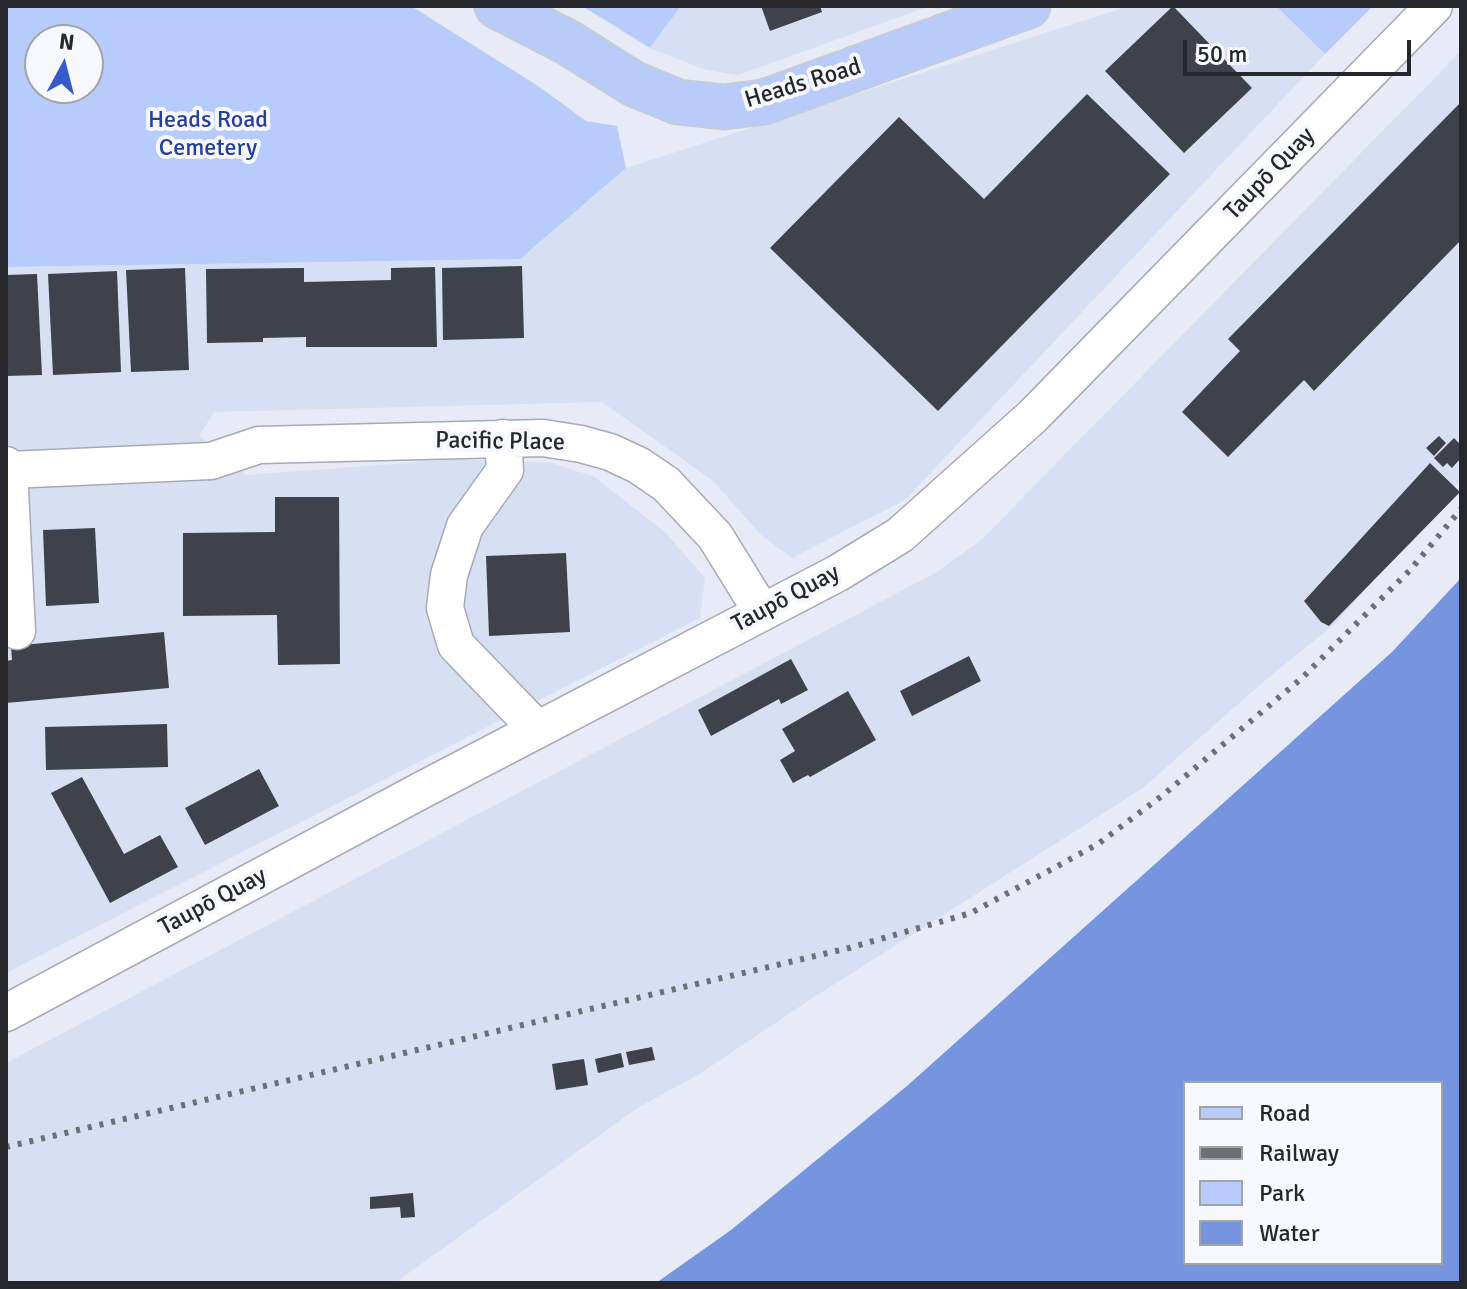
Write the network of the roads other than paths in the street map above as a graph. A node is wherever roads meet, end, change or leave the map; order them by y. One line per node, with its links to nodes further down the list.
1 (497, 6): 2 (main road, Heads Road)
2 (1028, 6)
3 (1434, 6): 6 (street, Taupō Quay)
4 (503, 438): 5 (street, Pacific Place); 6 (street, Pacific Place); 8 (street)
5 (8, 468): 7 (street)
6 (762, 612): 8 (street, Taupō Quay)
7 (17, 631)
8 (537, 729): 9 (street, Taupō Quay)
9 (6, 1013)

